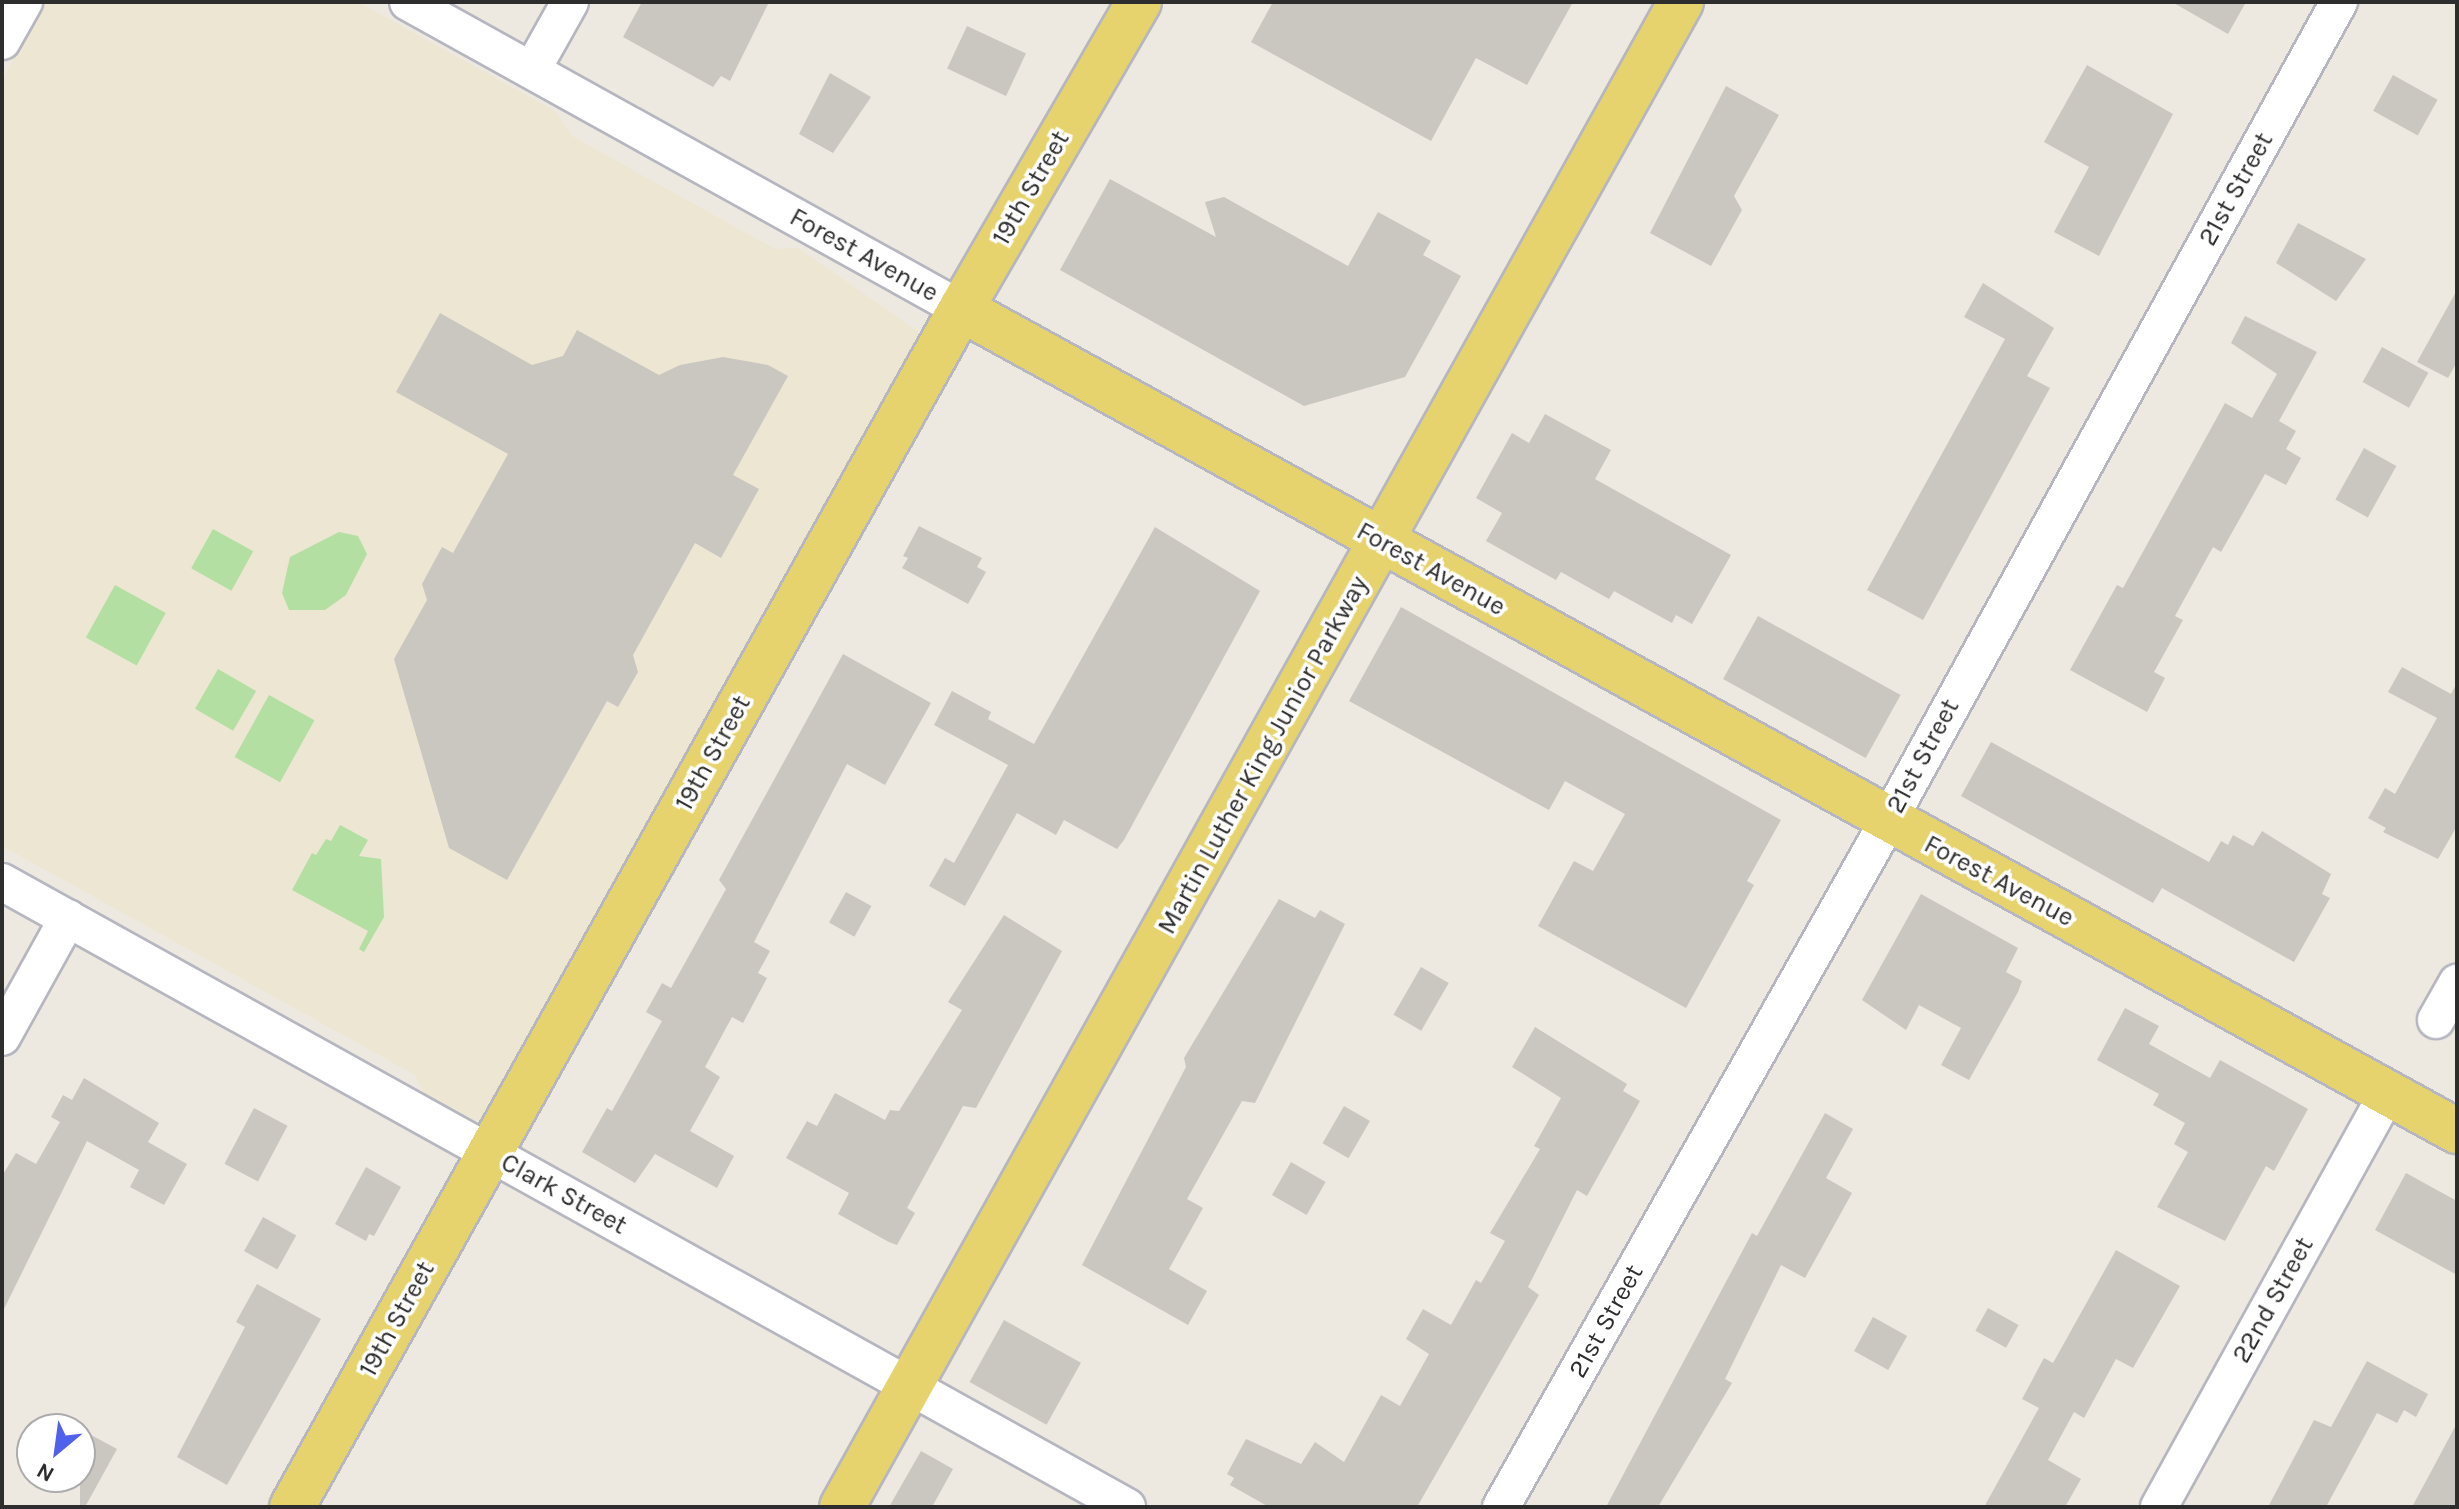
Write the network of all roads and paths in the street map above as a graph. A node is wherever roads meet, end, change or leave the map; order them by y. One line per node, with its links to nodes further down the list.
1 (24, 2): 7 (street)
2 (408, 2): 8 (street, Forest Avenue)
3 (570, 2): 8 (street)
4 (1139, 2): 9 (main road, 19th Street)
5 (1681, 2): 10 (main road, Martin Luther King Junior Parkway)
6 (2339, 2): 11 (street, 21st Street)
7 (2, 41)
8 (532, 70): 9 (street, Forest Avenue)
9 (961, 309): 10 (main road, Forest Avenue); 19 (main road, 19th Street)
10 (1382, 543): 11 (main road, Forest Avenue); 20 (main road, Martin Luther King Junior Parkway)
11 (1888, 821): 17 (main road, Forest Avenue); 24 (street, 21st Street)
12 (2, 882): 13 (street, Clark Street)
13 (68, 918): 16 (street); 19 (street, Clark Street)
14 (2457, 983): 15 (street)
15 (2436, 1020)
16 (2, 1037)
17 (2388, 1092): 18 (main road, Forest Avenue); 25 (street, 22nd Street)
18 (2457, 1131)
19 (490, 1153): 20 (street, Clark Street); 21 (main road, 19th Street)
20 (909, 1386): 22 (main road, Martin Luther King Junior Parkway); 23 (street, Clark Street)
21 (292, 1507)
22 (842, 1507)
23 (1127, 1507)
24 (1501, 1507)
25 (2159, 1507)

